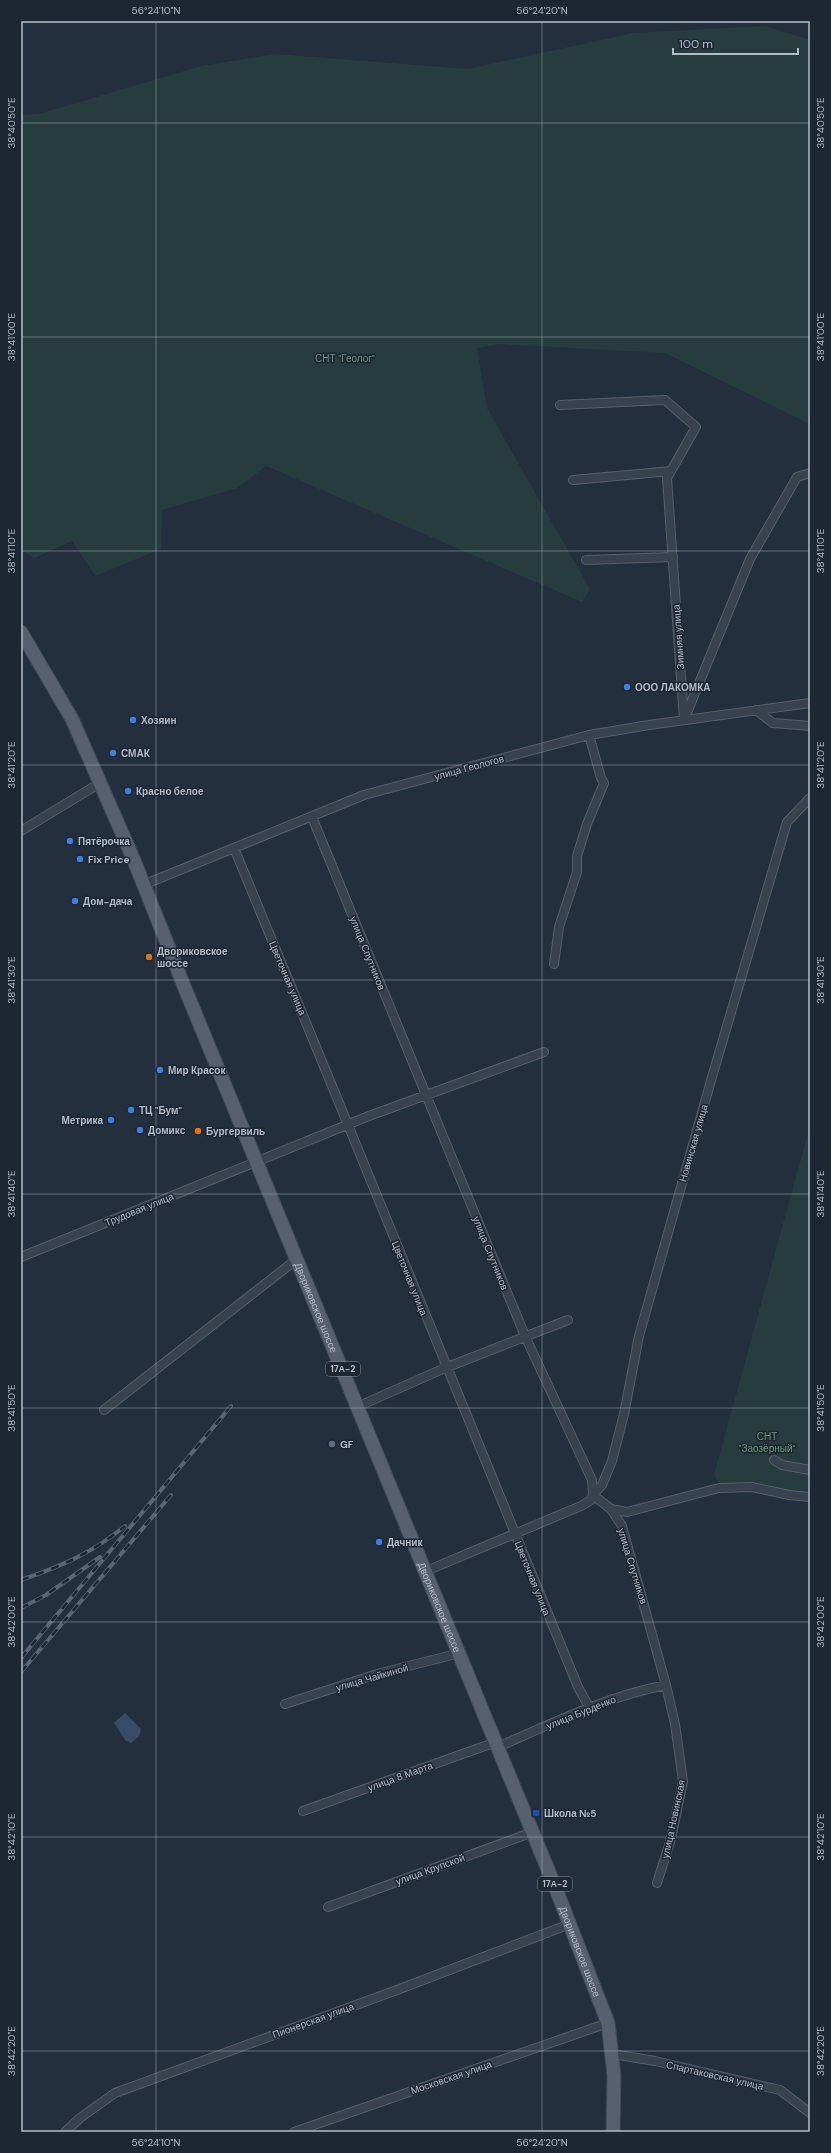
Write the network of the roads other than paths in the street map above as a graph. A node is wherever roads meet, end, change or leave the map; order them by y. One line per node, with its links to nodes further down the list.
1 (560, 405): 2 (street, Зимняя улица)
2 (671, 471): 4 (street); 5 (street, Зимняя улица)
3 (810, 473): 10 (street)
4 (573, 480)
5 (673, 556): 6 (street); 10 (street, Зимняя улица)
6 (586, 560)
7 (21, 632): 13 (main road, Двориковское шоссе)
8 (810, 703): 9 (street, улица Геологов)
9 (756, 710): 10 (street, улица Геологов); 11 (street)
10 (684, 720): 12 (street, улица Геологов)
11 (810, 726)
12 (589, 735): 15 (street, улица Геологов); 19 (street)
13 (100, 783): 16 (street); 18 (main road, Двориковское шоссе)
14 (810, 798): 33 (street, Новинская улица)
15 (312, 817): 17 (street, улица Геологов); 21 (street, улица Спутников)
16 (21, 831)
17 (234, 848): 18 (street, улица Геологов); 22 (street, Цветочная улица)
18 (143, 885): 23 (main road, Двориковское шоссе / 17А-2)
19 (554, 964)
20 (544, 1052): 21 (street, Трудовая улица)
21 (426, 1095): 22 (street, Трудовая улица); 27 (street, улица Спутников)
22 (349, 1124): 23 (street, Трудовая улица); 28 (street, Цветочная улица)
23 (257, 1161): 24 (street, Трудовая улица); 25 (main road, Двориковское шоссе / 17А-2)
24 (21, 1257)
25 (298, 1259): 29 (main road, Двориковское шоссе / 17А-2); 30 (street)
26 (568, 1320): 27 (street)
27 (525, 1336): 28 (street); 33 (street, улица Спутников)
28 (446, 1368): 29 (street); 36 (street, Цветочная улица)
29 (358, 1406): 37 (main road, Двориковское шоссе / 17А-2)
30 (104, 1410)
31 (774, 1460): 32 (street)
32 (810, 1470)
33 (593, 1495): 35 (street, улица Спутников); 36 (street, Новинская улица)
34 (810, 1497): 35 (street)
35 (611, 1509): 39 (street, улица Спутников)
36 (514, 1534): 37 (street, Новинская улица); 41 (street, Цветочная улица)
37 (426, 1571): 38 (main road, Двориковское шоссе / 17А-2)
38 (460, 1653): 40 (street, улица Чайкиной); 42 (main road, Двориковское шоссе / 17А-2)
39 (666, 1685): 41 (street, улица Бурденко); 45 (street, улица Новинская)
40 (285, 1704)
41 (589, 1707): 42 (street, улица Бурденко)
42 (497, 1745): 43 (street, улица 8 Марта); 44 (main road, Двориковское шоссе / 17А-2)
43 (303, 1811)
44 (533, 1832): 46 (street, улица Крупской); 47 (main road, Двориковское шоссе / 17А-2)
45 (657, 1883)
46 (328, 1906)
47 (570, 1924): 48 (main road, Двориковское шоссе / 17А-2); 52 (street, Пионерская улица)
48 (608, 2023): 49 (main road, Двориковское шоссе / 17А-2); 53 (street, Московская улица)
49 (613, 2054): 50 (street, Спартаковская улица); 51 (main road, Двориковское шоссе / 17А-2)
50 (810, 2113)
51 (611, 2131)
52 (65, 2132)
53 (294, 2132)

